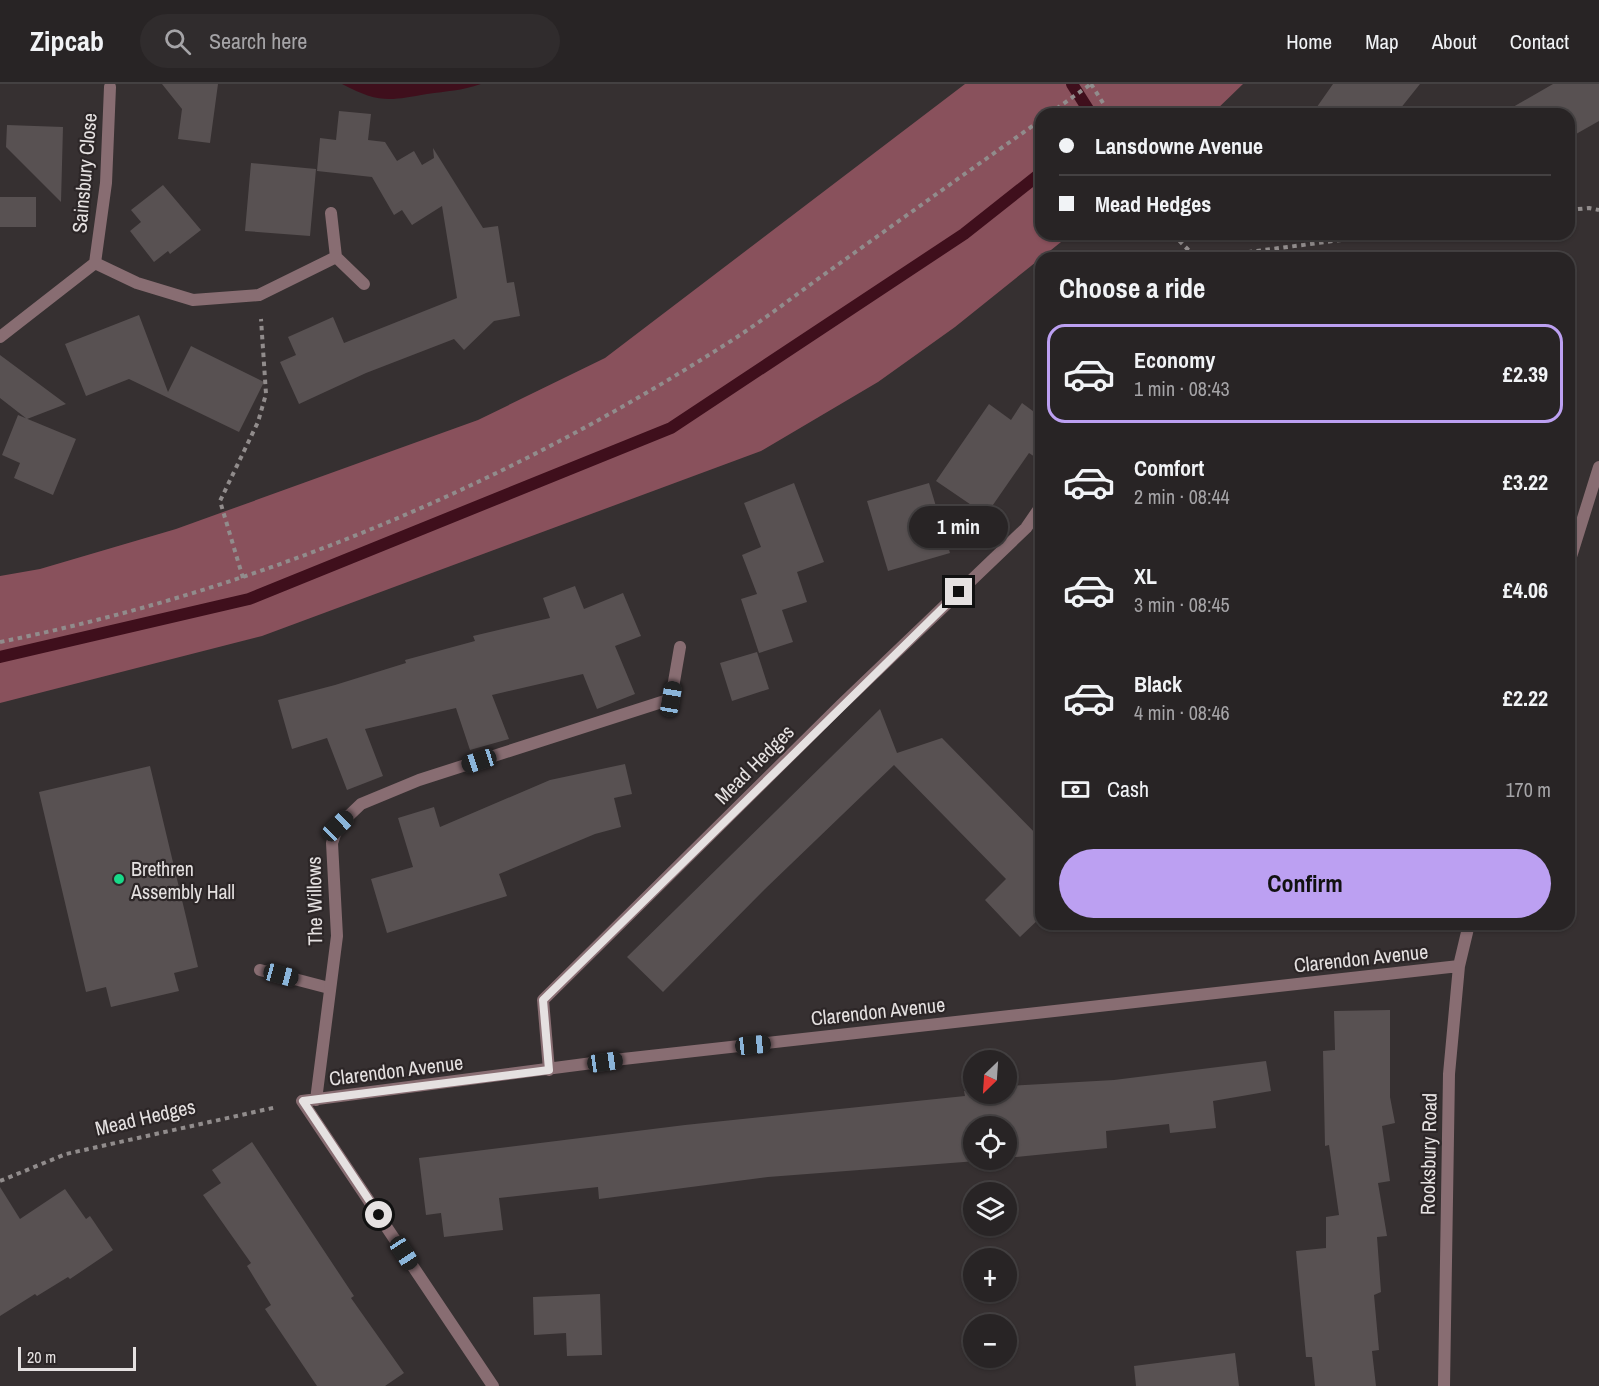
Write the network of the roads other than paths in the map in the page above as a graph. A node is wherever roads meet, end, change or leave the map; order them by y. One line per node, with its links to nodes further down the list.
1 (110, 87): 4 (street, Sainsbury Close)
2 (332, 213): 3 (street)
3 (336, 257): 4 (street); 5 (street)
4 (95, 263): 6 (street)
5 (364, 284)
6 (0, 337)
7 (1599, 467): 9 (street)
8 (1035, 515): 15 (street, Mead Hedges)
9 (1575, 544)
10 (680, 647): 14 (street, The Willows)
11 (1468, 930): 12 (street, Rooksbury Road)
12 (1459, 966): 15 (street, Clarendon Avenue); 18 (street, Rooksbury Road)
13 (260, 970): 14 (street)
14 (329, 988): 16 (street, The Willows)
15 (549, 1070): 16 (street, Clarendon Avenue)
16 (316, 1100): 17 (street, Clarendon Avenue)
17 (493, 1386)
18 (1444, 1386)

